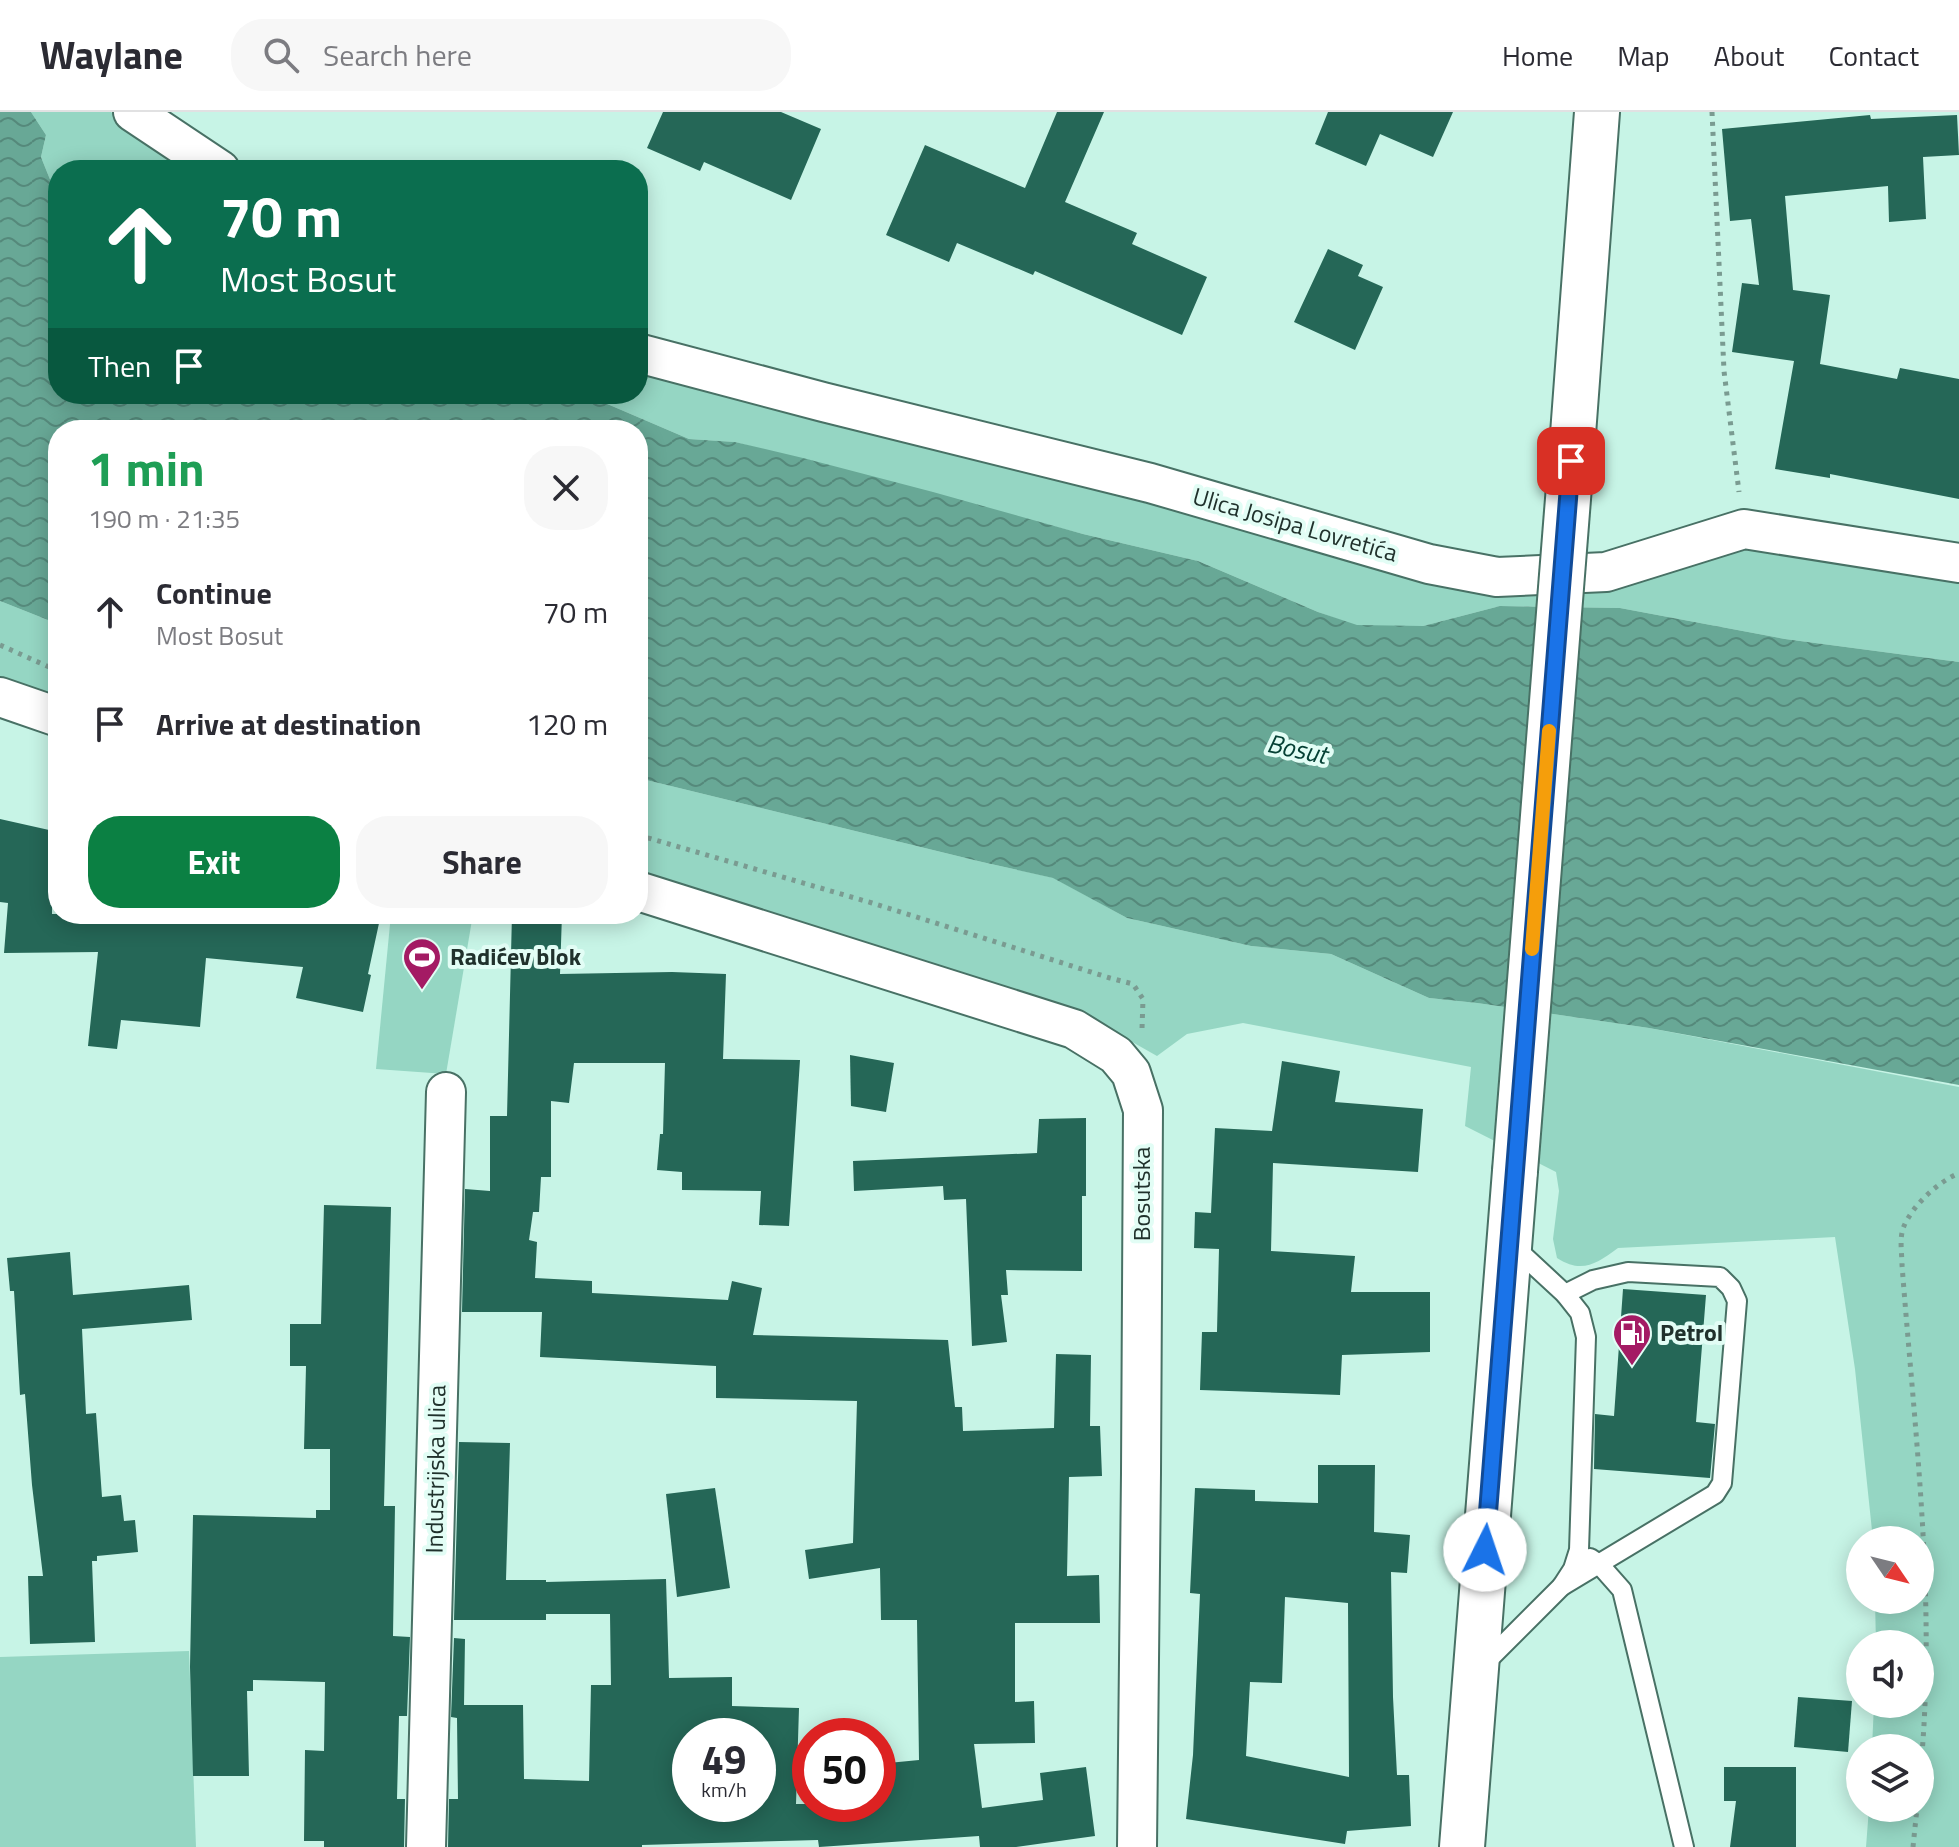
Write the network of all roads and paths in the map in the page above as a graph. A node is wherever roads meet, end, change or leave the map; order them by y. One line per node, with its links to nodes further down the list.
1 (133, 112): 4 (street)
2 (1597, 112): 17 (main road, bridge)
3 (1712, 112): 6 (path)
4 (205, 160)
5 (648, 356): 6 (street, Ulica Josipa Lovretića)
6 (1744, 529): 7 (street, Ulica Josipa Lovretića)
7 (1959, 563)
8 (0, 645): 9 (path)
9 (48, 667)
10 (0, 697): 11 (street)
11 (48, 714)
12 (648, 838): 14 (path)
13 (648, 894): 14 (street, Bosutska)
14 (1131, 1073): 26 (street, Bosutska)
15 (446, 1092): 25 (street, Industrijska ulica)
16 (1959, 1173): 23 (path)
17 (1509, 1242): 18 (lane); 22 (main road)
18 (1565, 1294): 19 (lane); 20 (lane)
19 (1579, 1550): 20 (lane); 21 (lane)
20 (1599, 1564): 21 (lane); 28 (lane)
21 (1562, 1586): 22 (lane)
22 (1475, 1673): 27 (main road)
23 (1924, 1734)
24 (1916, 1822): 29 (path)
25 (426, 1847)
26 (1137, 1847)
27 (1462, 1847)
28 (1684, 1847)
29 (1913, 1847)

